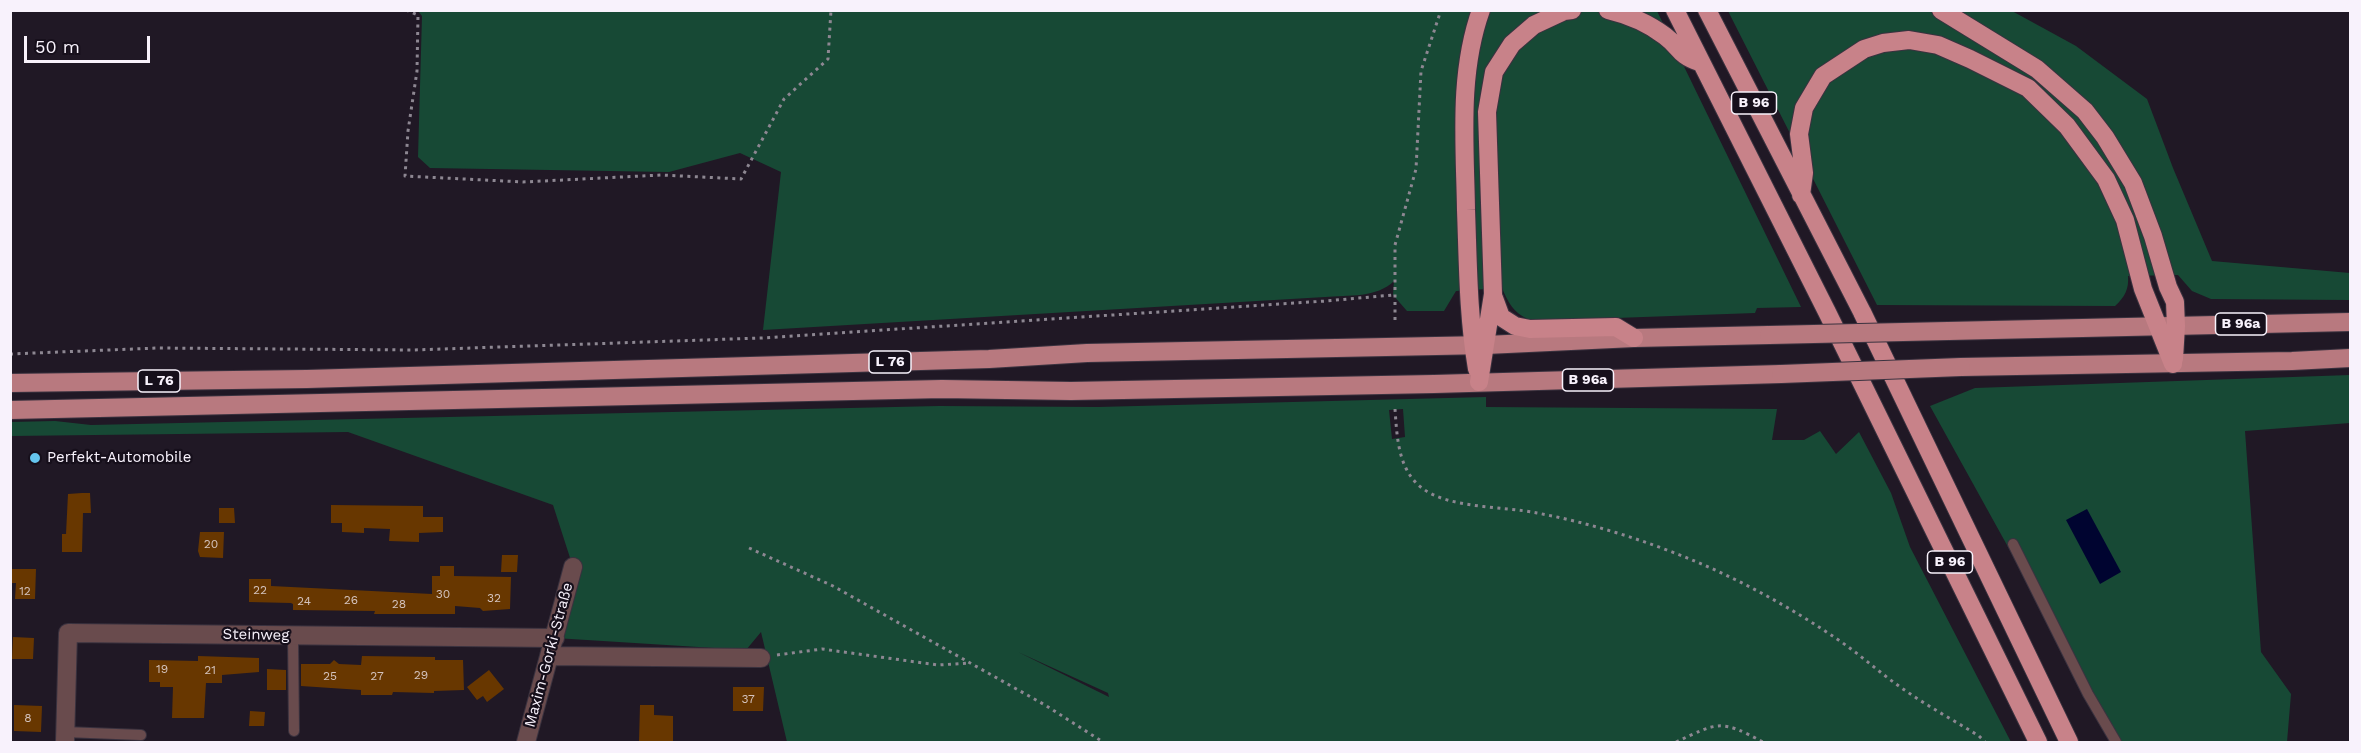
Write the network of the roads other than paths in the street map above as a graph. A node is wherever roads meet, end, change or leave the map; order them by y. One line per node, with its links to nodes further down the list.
1 (1481, 10): 13 (highway)
2 (1572, 10): 9 (highway)
3 (1608, 10): 7 (highway)
4 (1675, 10): 7 (highway, B 96)
5 (1707, 10): 8 (highway, B 96)
6 (1941, 10): 11 (highway)
7 (1699, 62): 29 (highway, B 96)
8 (1801, 195): 11 (highway); 30 (highway, B 96)
9 (1493, 294): 12 (highway); 13 (highway)
10 (2350, 322): 11 (main road, B 96a)
11 (2167, 326): 12 (main road, B 96a, bridge); 15 (highway)
12 (1634, 338): 13 (main road)
13 (1479, 345): 16 (highway); 17 (main road, L 76)
14 (2350, 358): 15 (main road, B 96a)
15 (2173, 364): 16 (main road, B 96a, bridge)
16 (1479, 382): 18 (main road, L 76)
17 (10, 383)
18 (10, 410)
19 (2013, 544): 31 (lane)
20 (573, 567): 22 (street, Maxim-Gorki-Straße)
21 (293, 635): 22 (street, Steinweg); 25 (lane); 27 (street, Steinweg)
22 (555, 638): 23 (street, Maxim-Gorki-Straße)
23 (549, 656): 24 (street); 28 (street, Maxim-Gorki-Straße)
24 (761, 658)
25 (294, 731)
26 (141, 735): 27 (lane)
27 (65, 737)
28 (526, 742)
29 (2038, 742)
30 (2069, 742)
31 (2116, 742)

